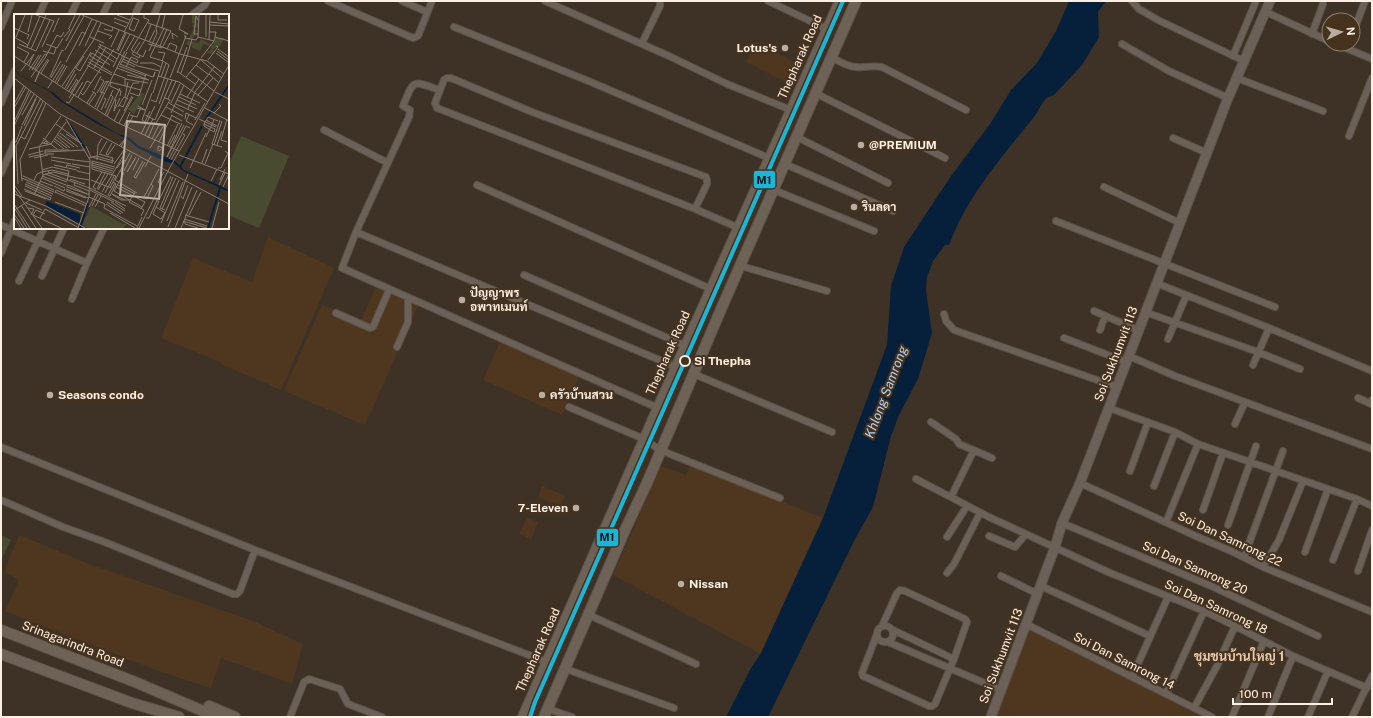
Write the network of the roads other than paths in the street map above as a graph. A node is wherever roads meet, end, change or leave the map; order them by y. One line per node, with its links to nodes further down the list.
1 (12, 1): 30 (street)
2 (45, 1): 24 (street)
3 (77, 1): 25 (street)
4 (109, 1): 26 (street)
5 (141, 1): 27 (street)
6 (160, 1): 28 (street)
7 (207, 1): 29 (street)
8 (328, 1): 21 (street)
9 (402, 1): 21 (street)
10 (432, 1): 21 (street)
11 (545, 1): 35 (street)
12 (660, 1): 35 (street)
13 (768, 1): 32 (street)
14 (840, 1): 32 (main road, Thepharak Road)
15 (856, 1): 39 (main road)
16 (1132, 1): 38 (street)
17 (1256, 1): 38 (street)
18 (1270, 1): 22 (main road, Soi Sukhumvit 113)
19 (1323, 1): 33 (street)
20 (1365, 1): 23 (street)
21 (428, 12)
22 (1266, 12): 33 (street); 41 (main road, Soi Sukhumvit 113)
23 (1361, 12)
24 (39, 14)
25 (71, 14)
26 (103, 14)
27 (135, 14)
28 (154, 14)
29 (193, 14)
30 (1, 27)
31 (454, 27): 58 (street)
32 (827, 29): 49 (main road, Thepharak Road)
33 (1312, 34): 34 (street)
34 (1321, 38)
35 (642, 43): 49 (street)
36 (1122, 44): 47 (street)
37 (1359, 52): 40 (street)
38 (1233, 56): 41 (street)
39 (831, 57): 46 (main road); 50 (street)
40 (1372, 59)
41 (1244, 61): 43 (main road, Soi Sukhumvit 113)
42 (14, 72): 48 (street)
43 (1237, 78): 47 (main road, Soi Sukhumvit 113); 51 (street)
44 (1372, 78): 53 (street)
45 (439, 90): 60 (street); 67 (street); 67 (street)
46 (815, 93): 54 (main road); 59 (street)
47 (1228, 98): 57 (main road, Soi Sukhumvit 113)
48 (1, 103)
49 (791, 110): 58 (main road, Thepharak Road)
50 (966, 110)
51 (1323, 111)
52 (324, 130): 60 (street)
53 (1349, 136)
54 (796, 137): 61 (main road); 63 (street)
55 (1172, 138): 57 (street)
56 (14, 144): 62 (street)
57 (1207, 153): 70 (main road, Soi Sukhumvit 113)
58 (769, 158): 73 (main road, Thepharak Road)
59 (945, 158)
60 (388, 163): 79 (street)
61 (785, 164): 66 (main road); 68 (street)
62 (1, 173)
63 (888, 183)
64 (477, 185): 90 (street)
65 (1104, 187): 70 (street)
66 (774, 190): 78 (street); 85 (main road)
67 (695, 209): 73 (street)
68 (893, 211)
69 (1056, 221): 84 (street)
70 (1180, 222): 84 (main road, Soi Sukhumvit 113)
71 (14, 223): 74 (street)
72 (1, 225): 74 (street)
73 (739, 228): 90 (main road, Thepharak Road)
74 (12, 229): 80 (street); 82 (street)
75 (44, 229): 80 (street)
76 (64, 229): 81 (street)
77 (104, 229): 83 (street)
78 (874, 231)
79 (356, 232): 91 (street); 113 (street)
80 (38, 241): 81 (street); 88 (street)
81 (55, 248): 83 (street); 87 (street)
82 (1, 253)
83 (87, 263): 95 (street)
84 (1163, 264): 89 (main road, Soi Sukhumvit 113); 96 (street)
85 (741, 266): 92 (street); 116 (main road)
86 (524, 275): 108 (street)
87 (42, 276)
88 (19, 281)
89 (1156, 283): 93 (street); 98 (main road, Soi Sukhumvit 113)
90 (711, 289): 108 (main road, Thepharak Road)
91 (390, 290): 94 (street); 99 (street)
92 (827, 291)
93 (1186, 296): 102 (street); 103 (street)
94 (408, 298): 109 (street); 122 (street)
95 (72, 299)
96 (1275, 307)
97 (1094, 311): 101 (street)
98 (1145, 312): 102 (street); 105 (main road, Soi Sukhumvit 113)
99 (336, 313)
100 (944, 314): 117 (street)
101 (1105, 316): 104 (street); 105 (street)
102 (1175, 322): 107 (street); 110 (street)
103 (1269, 328): 110 (street); 115 (street)
104 (1100, 330)
105 (1138, 330): 111 (main road, Soi Sukhumvit 113)
106 (1064, 338): 111 (street)
107 (1168, 339)
108 (686, 346): 113 (main road, Thepharak Road)
109 (397, 347)
110 (1258, 352): 112 (street); 114 (street)
111 (1128, 359): 117 (main road, Soi Sukhumvit 113); 119 (street)
112 (1253, 365)
113 (676, 367): 122 (main road, Thepharak Road)
114 (1300, 368)
115 (1372, 371)
116 (694, 374): 127 (street); 134 (main road)
117 (1117, 387): 123 (main road, Soi Sukhumvit 113)
118 (1358, 398): 120 (street)
119 (1245, 402): 126 (street); 133 (street)
120 (1372, 403)
121 (569, 407): 129 (street)
122 (658, 408): 129 (main road, Thepharak Road)
123 (1109, 408): 125 (street); 144 (main road, Soi Sukhumvit 113)
124 (931, 422): 135 (street)
125 (1148, 422): 128 (street); 140 (street)
126 (1236, 424)
127 (832, 432)
128 (1175, 432): 130 (street); 145 (street)
129 (644, 439): 134 (street); 189 (main road, Thepharak Road)
130 (1198, 444): 137 (street); 155 (street)
131 (1256, 446): 139 (street)
132 (1, 447): 163 (street)
133 (1372, 449)
134 (660, 450): 148 (street); 175 (main road)
135 (974, 450): 138 (street); 147 (street)
136 (1283, 451): 141 (street)
137 (1223, 453): 139 (street); 153 (street)
138 (992, 458)
139 (1250, 462): 141 (street); 157 (street)
140 (1130, 471)
141 (1275, 471): 143 (street); 165 (street)
142 (916, 479): 147 (street, Soi Dan Samrong 18)
143 (1303, 481): 146 (street); 167 (street)
144 (1080, 483): 155 (street, Soi Dan Samrong 22); 156 (main road, Soi Sukhumvit 113)
145 (1154, 486)
146 (1328, 489): 149 (street); 164 (street)
147 (951, 497): 151 (street, Soi Dan Samrong 18)
148 (780, 498)
149 (1357, 499): 152 (street); 166 (street)
150 (1, 500): 163 (street)
151 (967, 506): 154 (street, Soi Dan Samrong 18); 161 (street)
152 (1372, 506)
153 (1203, 510)
154 (980, 513): 159 (street, Soi Dan Samrong 18); 169 (street)
155 (1166, 522): 165 (street, Soi Dan Samrong 22)
156 (1062, 523): 162 (main road, Soi Sukhumvit 113); 183 (street, Soi Dan Samrong 20)
157 (1228, 525)
158 (1372, 530): 168 (street)
159 (1026, 534): 160 (street); 162 (street, Soi Dan Samrong 18)
160 (989, 536)
161 (947, 537)
162 (1055, 548): 171 (main road, Soi Sukhumvit 113); 172 (street, Soi Dan Samrong 18)
163 (255, 550): 189 (street)
164 (1305, 552)
165 (1244, 557): 167 (street, Soi Dan Samrong 22)
166 (1334, 560)
167 (1263, 567): 174 (street, Soi Dan Samrong 22)
168 (1358, 571)
169 (947, 573)
170 (1001, 576): 171 (street)
171 (1039, 590): 176 (main road, Soi Sukhumvit 113); 182 (street)
172 (1168, 597): 173 (street, Soi Dan Samrong 18); 182 (street)
173 (1204, 612): 178 (street, Soi Dan Samrong 18); 199 (street)
174 (1372, 612)
175 (589, 615): 190 (street); 191 (main road)
176 (1026, 624): 195 (street, Soi Dan Samrong 14); 198 (main road, Soi Sukhumvit 113)
177 (882, 626): 180 (street); 181 (street); 188 (street)
178 (1235, 626): 184 (street, Soi Dan Samrong 18); 202 (street)
179 (1, 630): 196 (main road, Srinagarindra Road)
180 (893, 630): 185 (street); 188 (street)
181 (876, 634): 185 (street); 192 (street)
182 (1150, 636): 195 (street)
183 (1318, 636)
184 (1264, 641): 187 (street, Soi Dan Samrong 18); 214 (street)
185 (888, 642): 192 (street)
186 (1, 654): 200 (main road)
187 (1293, 656): 193 (street, Soi Dan Samrong 18); 215 (street)
188 (954, 659): 192 (street)
189 (547, 662): 210 (main road, Thepharak Road)
190 (696, 664)
191 (566, 668): 201 (street); 203 (main road)
192 (950, 669): 198 (street)
193 (1328, 671): 197 (street, Soi Dan Samrong 18); 216 (street)
194 (1372, 676): 197 (street)
195 (1132, 677): 199 (street, Soi Dan Samrong 14)
196 (135, 682): 206 (main road, Srinagarindra Road); 207 (main road, Srinagarindra Road)
197 (1366, 688): 217 (street)
198 (1001, 690): 212 (main road, Soi Sukhumvit 113)
199 (1166, 694): 202 (street, Soi Dan Samrong 14)
200 (132, 703): 204 (main road); 205 (main road)
201 (674, 708)
202 (1194, 708): 213 (street, Soi Dan Samrong 14)
203 (546, 713): 211 (street)
204 (158, 717)
205 (179, 717)
206 (217, 717)
207 (235, 717)
208 (290, 717): 209 (street)
209 (382, 717)
210 (523, 717)
211 (572, 717)
212 (991, 717)
213 (1212, 717)
214 (1232, 717)
215 (1268, 717)
216 (1308, 717)
217 (1352, 717)

